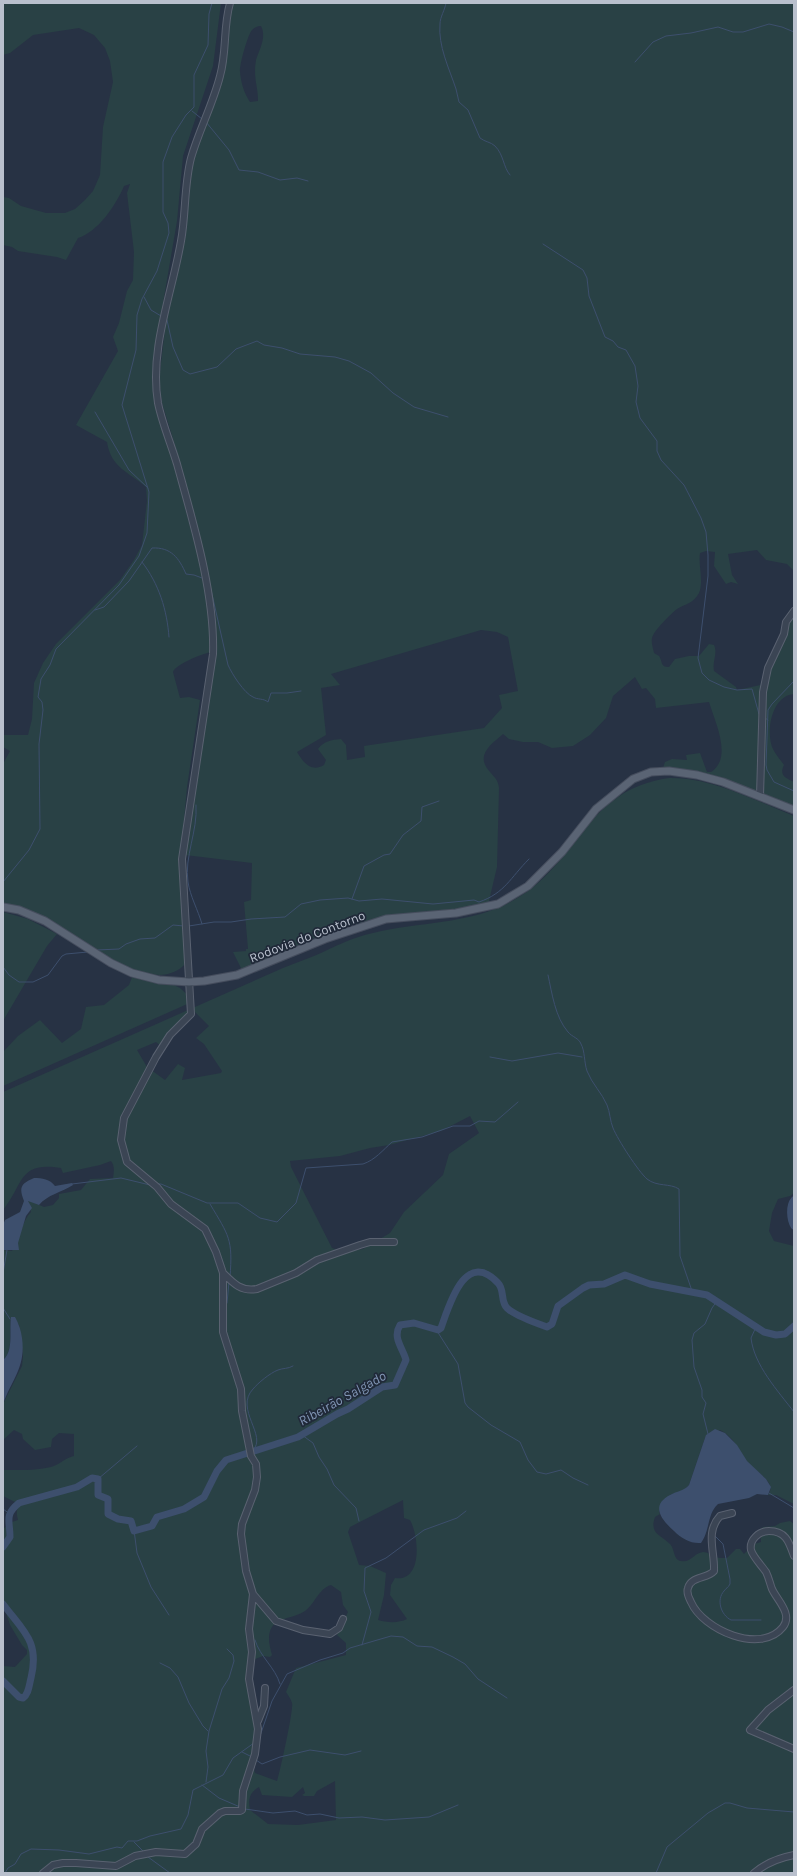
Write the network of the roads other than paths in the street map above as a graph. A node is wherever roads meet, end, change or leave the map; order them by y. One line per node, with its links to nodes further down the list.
1 (230, 3): 6 (street)
2 (794, 611): 3 (street)
3 (760, 796): 4 (main road, Rodovia do Contorno); 6 (main road, Rodovia do Contorno)
4 (794, 810)
5 (3, 907): 6 (main road, Rodovia do Contorno)
6 (188, 982): 8 (street)
7 (394, 1242): 8 (street)
8 (223, 1273): 11 (street)
9 (732, 1513): 10 (street)
10 (794, 1556)
11 (253, 1594): 12 (street); 15 (street)
12 (343, 1618)
13 (265, 1688): 15 (street)
14 (794, 1690): 16 (street)
15 (258, 1721): 18 (street)
16 (794, 1749)
17 (794, 1855): 19 (street)
18 (43, 1873)
19 (754, 1873)

